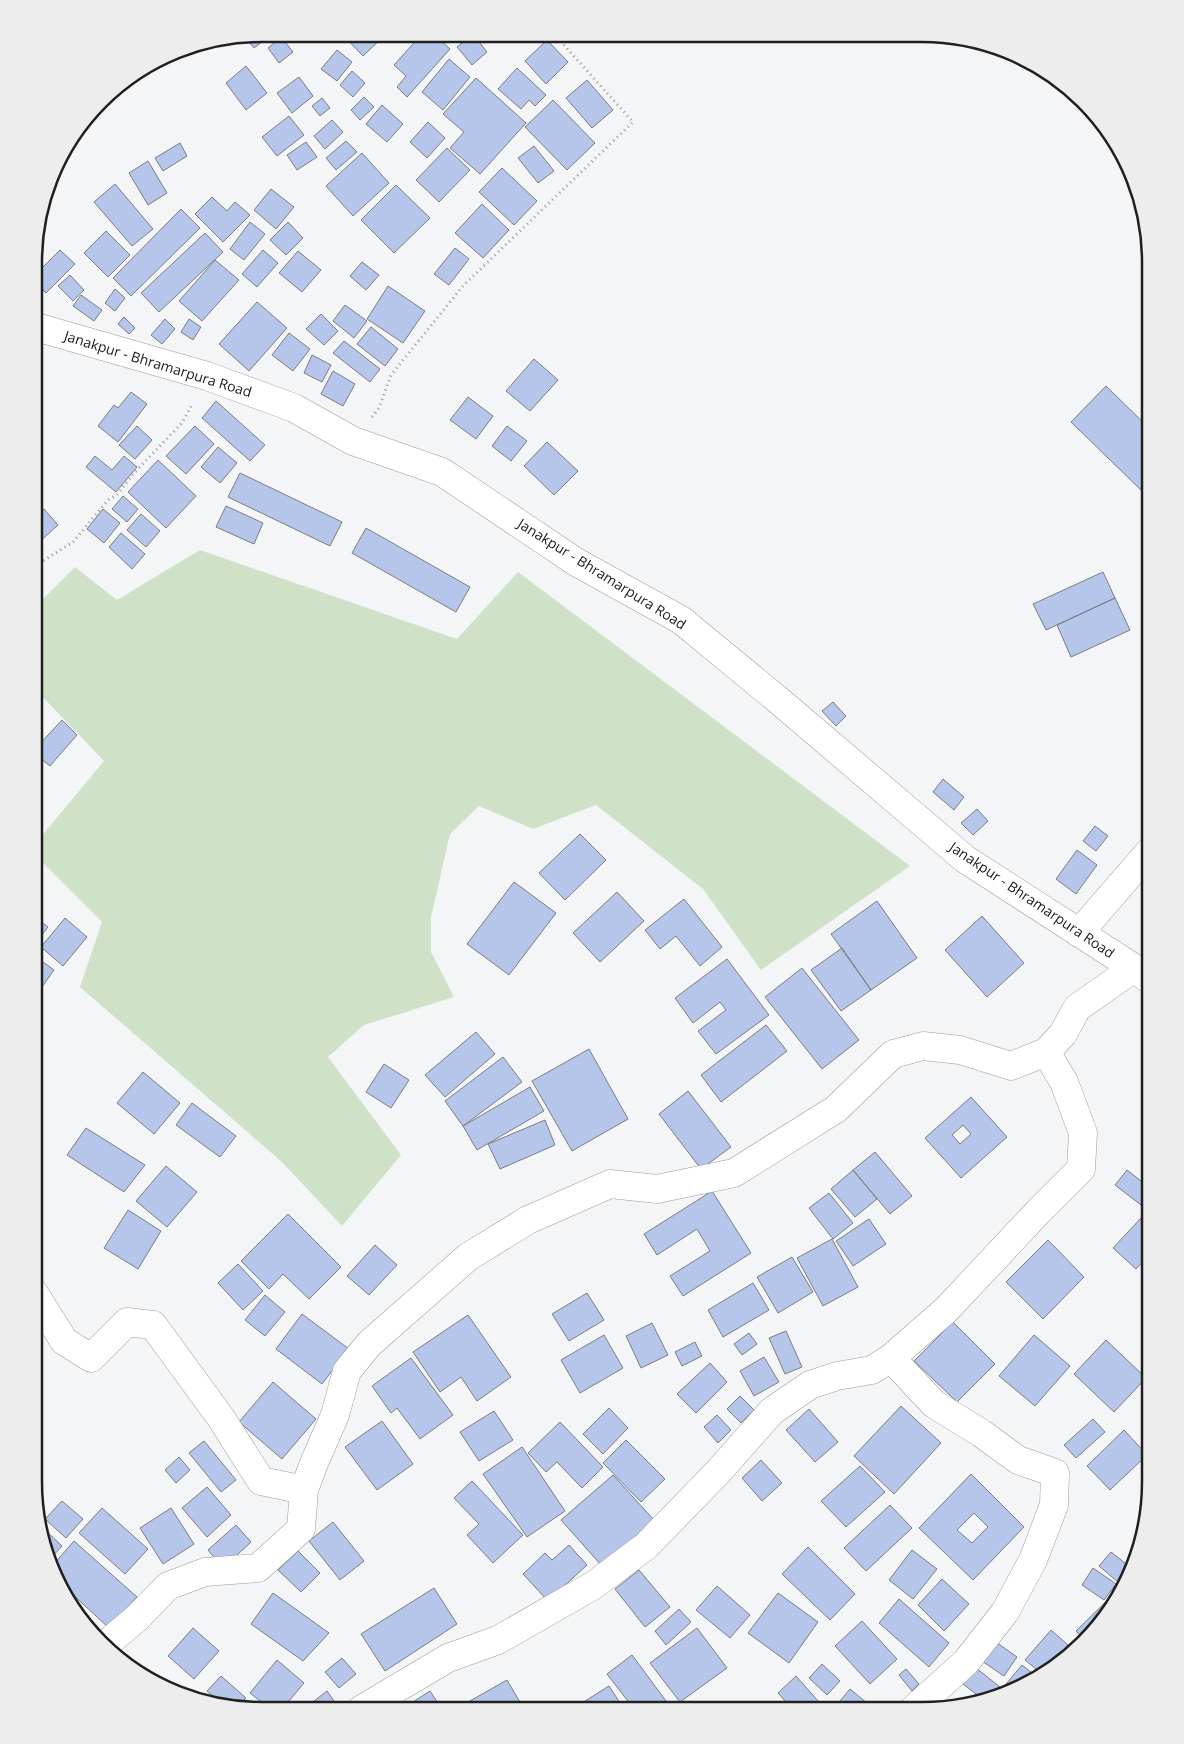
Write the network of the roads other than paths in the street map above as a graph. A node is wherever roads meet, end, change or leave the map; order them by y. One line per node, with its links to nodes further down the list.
1 (42, 329): 3 (street, Janakpur - Bhramarpura Road)
2 (1142, 860): 3 (street)
3 (1079, 933): 4 (street, Janakpur - Bhramarpura Road)
4 (1142, 974): 5 (street)
5 (1046, 1052): 7 (street); 8 (street)
6 (42, 1306): 8 (street)
7 (892, 1358): 10 (street); 11 (street)
8 (304, 1490): 9 (street)
9 (110, 1640)
10 (374, 1702)
11 (922, 1702)

